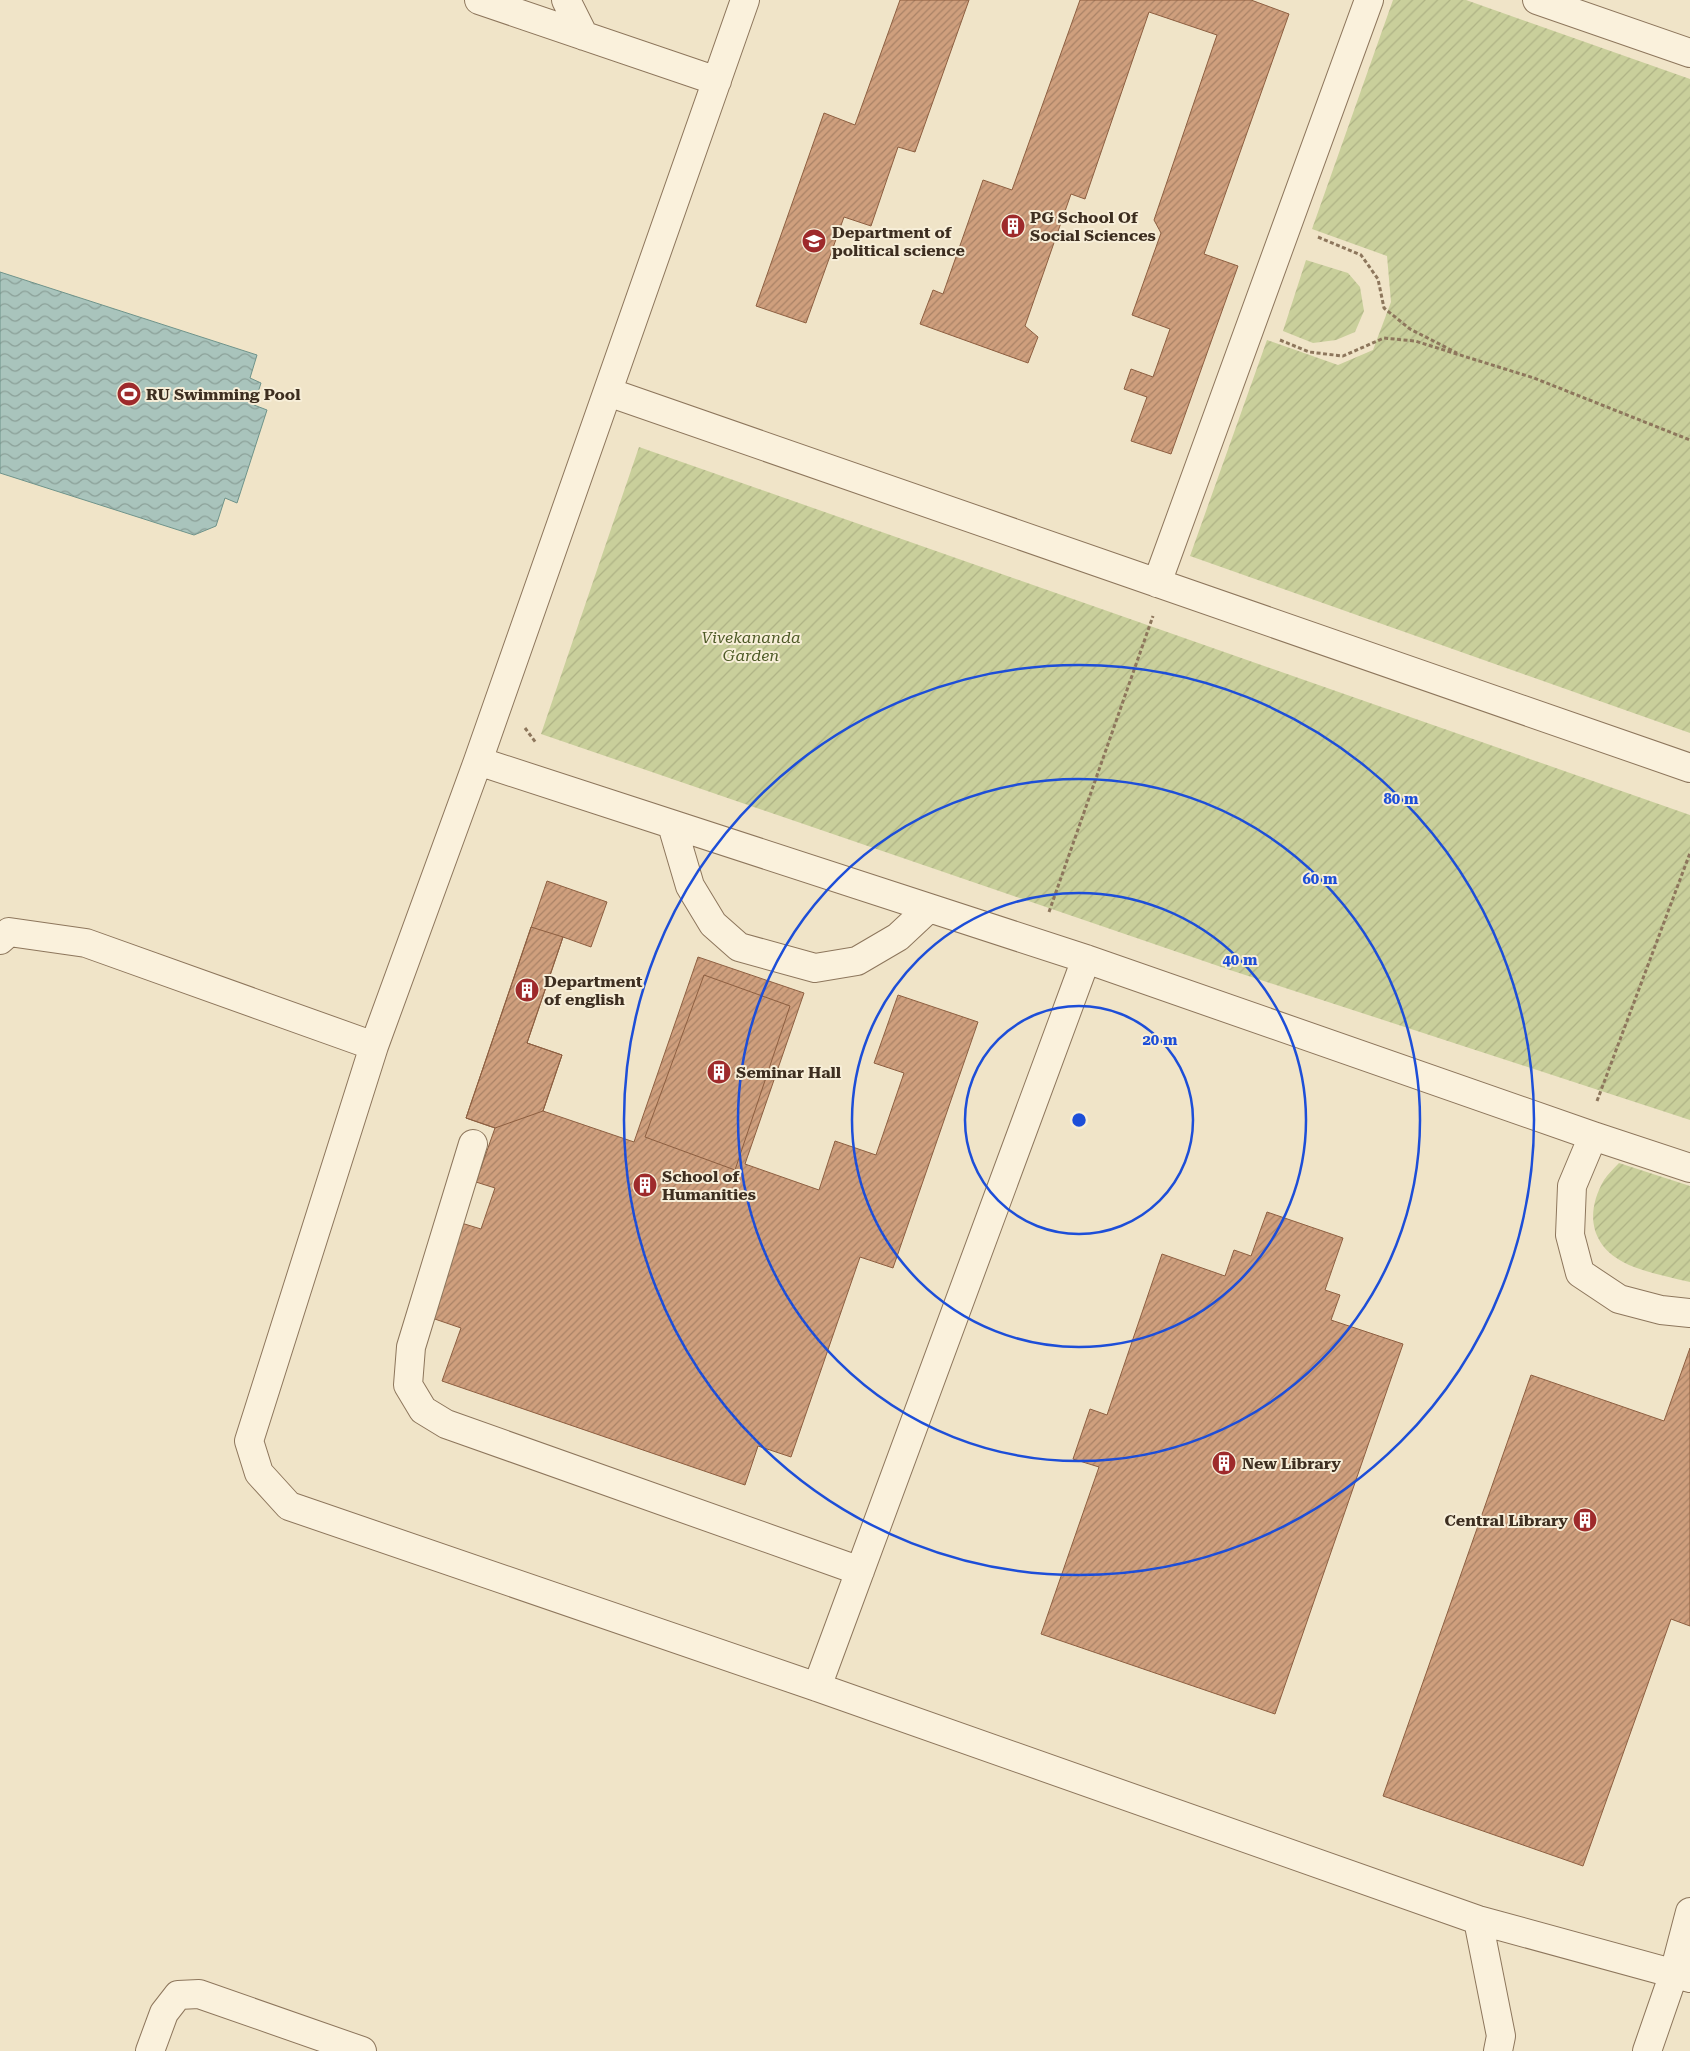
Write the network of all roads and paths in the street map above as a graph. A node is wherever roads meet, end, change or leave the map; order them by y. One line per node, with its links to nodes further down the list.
1 (479, 0): 6 (lane)
2 (566, 0): 6 (lane)
3 (745, 0): 8 (lane)
4 (1369, 0): 9 (lane)
5 (1537, 0): 7 (lane)
6 (584, 36): 8 (lane)
7 (1690, 53)
8 (717, 81): 12 (lane)
9 (1287, 227): 10 (lane); 11 (path)
10 (1251, 327): 11 (path); 14 (lane)
11 (1466, 357): 13 (path)
12 (608, 392): 14 (lane); 17 (lane)
13 (1690, 440)
14 (1156, 596): 18 (lane); 22 (path)
15 (520, 722): 16 (path)
16 (541, 751)
17 (478, 762): 19 (lane); 25 (lane)
18 (1690, 768)
19 (672, 825): 21 (lane); 21 (lane)
20 (1690, 853): 26 (path)
21 (929, 908): 24 (lane)
22 (1046, 920)
23 (0, 940): 25 (lane)
24 (1086, 959): 27 (lane); 31 (lane)
25 (374, 1046): 32 (lane)
26 (1605, 1107)
27 (1593, 1136): 29 (lane); 30 (lane)
28 (473, 1144): 31 (lane)
29 (1690, 1168)
30 (1690, 1313)
31 (860, 1571): 32 (lane)
32 (817, 1687): 34 (lane)
33 (1690, 1912): 35 (lane)
34 (1478, 1920): 35 (lane); 38 (lane)
35 (1682, 1976): 39 (lane)
36 (150, 2051): 37 (lane)
37 (362, 2051)
38 (1498, 2051)
39 (1647, 2051)

